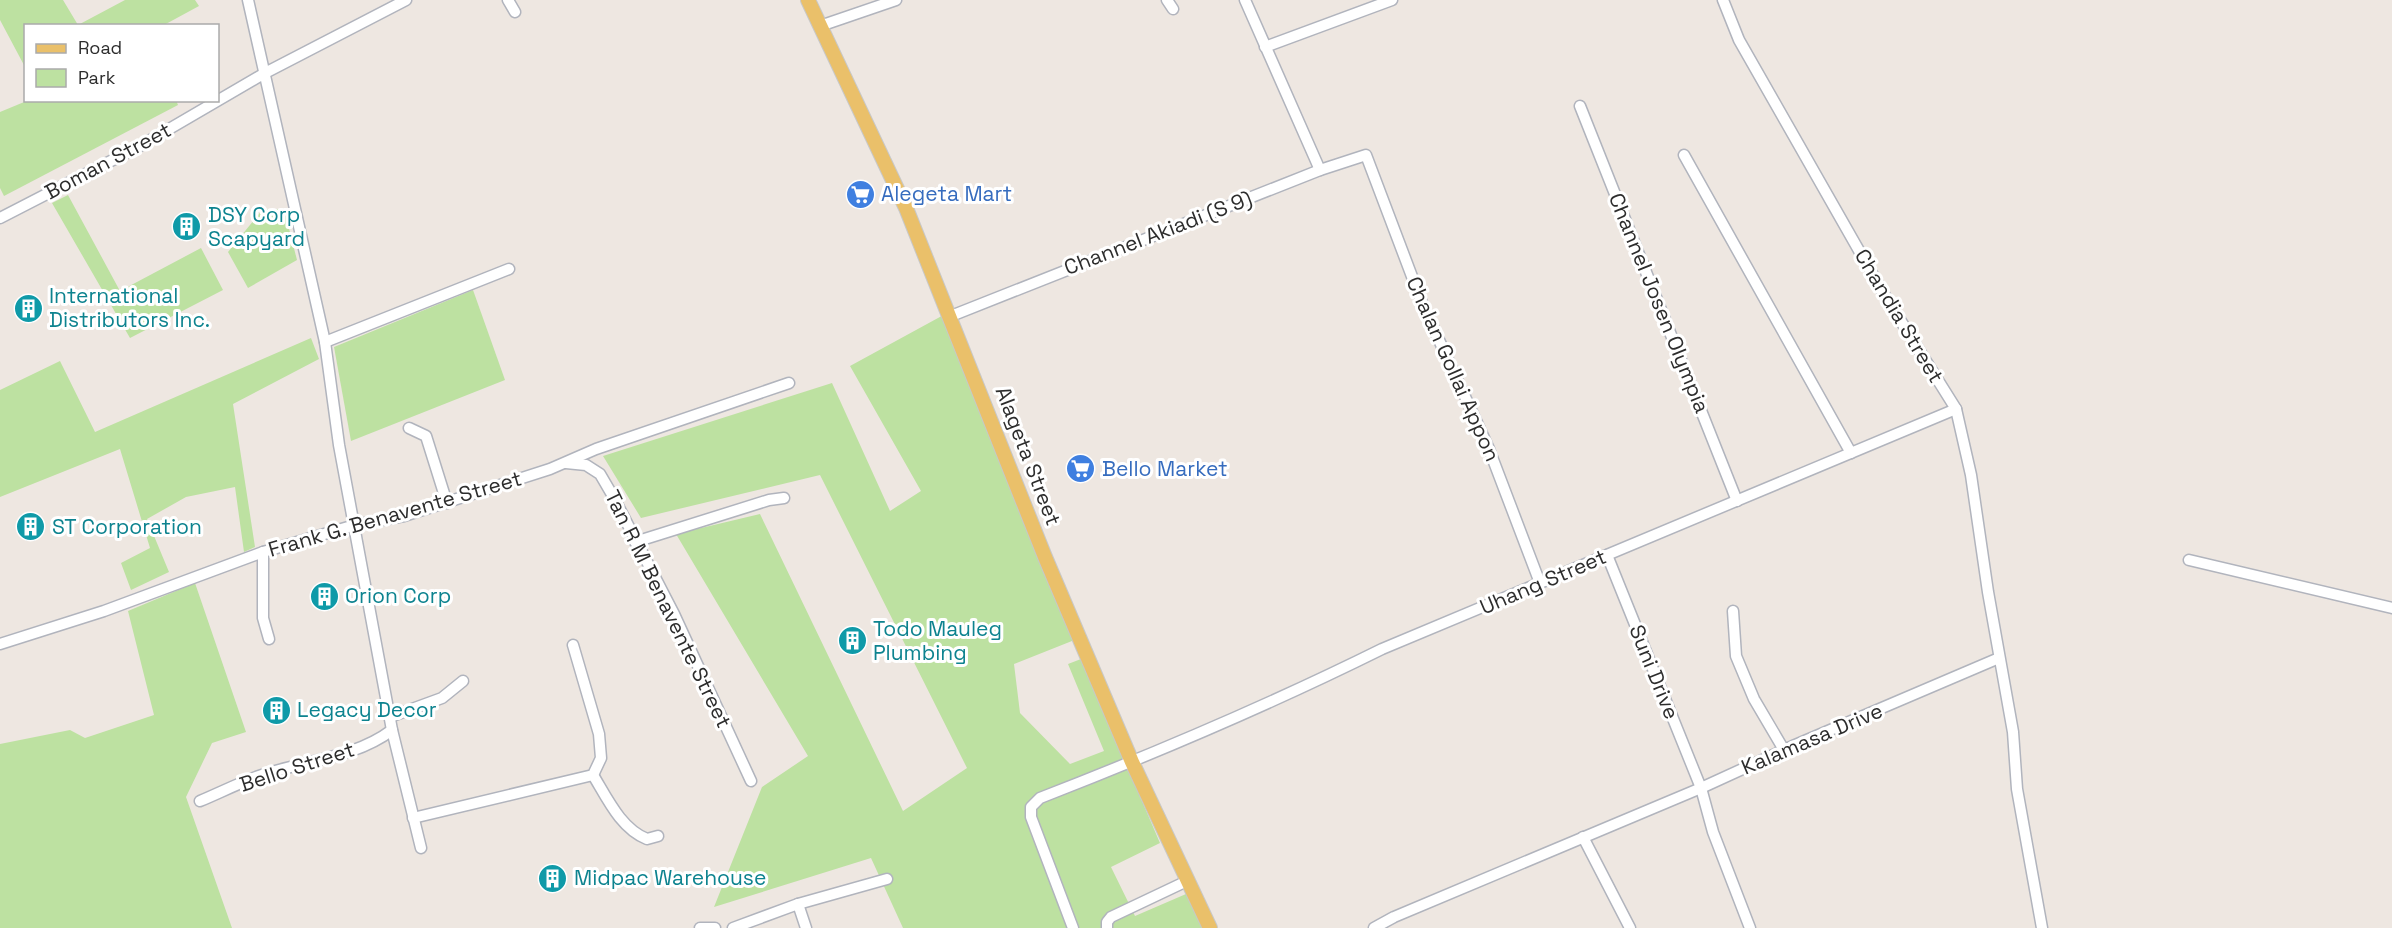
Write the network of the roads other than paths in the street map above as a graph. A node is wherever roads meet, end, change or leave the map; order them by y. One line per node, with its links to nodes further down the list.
1 (248, 0): 12 (street)
2 (406, 0): 12 (street, Boman Street)
3 (508, 0): 9 (street)
4 (808, 0): 10 (main road, Alageta Street)
5 (896, 0): 10 (street)
6 (1245, 0): 11 (street)
7 (1392, 0): 11 (street)
8 (1722, 0): 24 (street, Chandia Street)
9 (515, 12)
10 (820, 26): 21 (main road, Alageta Street)
11 (1264, 47): 18 (street)
12 (265, 73): 13 (street, Boman Street); 22 (street)
13 (219, 100)
14 (215, 102): 19 (street, Boman Street)
15 (1580, 106): 29 (street, Channel Josen Olympia)
16 (1684, 154): 26 (street)
17 (1366, 155): 18 (street, Channel Akiadi (S 9)); 36 (street, Chalan Gollai Appon)
18 (1320, 170): 21 (street, Channel Akiadi (S 9))
19 (0, 218)
20 (509, 269): 22 (street)
21 (951, 316): 47 (main road, Alageta Street)
22 (325, 342): 31 (street)
23 (789, 383): 27 (street, Frank G. Benavente Street)
24 (1956, 409): 26 (street, Uhang Street); 42 (street, Chandia Street)
25 (409, 428): 30 (street)
26 (1851, 453): 29 (street, Uhang Street)
27 (563, 463): 30 (street, Frank G. Benavente Street); 32 (street, Tan R M Benavente Street)
28 (784, 498): 32 (street)
29 (1737, 501): 34 (street, Uhang Street)
30 (447, 503): 31 (street, Frank G. Benavente Street)
31 (355, 525): 33 (street, Frank G. Benavente Street); 44 (street)
32 (635, 542): 49 (street, Tan R M Benavente Street)
33 (262, 552): 39 (street); 40 (street, Frank G. Benavente Street)
34 (1607, 555): 36 (street, Uhang Street); 50 (street, Suni Drive)
35 (2189, 560): 37 (street)
36 (1540, 583): 47 (street, Uhang Street)
37 (2392, 608)
38 (1733, 611): 46 (street)
39 (269, 639)
40 (0, 644)
41 (573, 645): 48 (street)
42 (1999, 658): 46 (street, Kalamasa Drive); 69 (street)
43 (463, 681): 44 (street)
44 (390, 717): 45 (street)
45 (392, 730): 51 (street, Bello Street); 52 (street)
46 (1784, 750): 50 (street, Kalamasa Drive)
47 (1132, 762): 57 (main road, Alageta Street); 63 (street, Uhang Street)
48 (593, 775): 52 (street); 53 (street)
49 (752, 781)
50 (1701, 788): 54 (street, Kalamasa Drive); 68 (street, Suni Drive)
51 (200, 801)
52 (413, 818): 55 (street)
53 (658, 836)
54 (1583, 837): 66 (street, Kalamasa Drive); 67 (street)
55 (421, 848)
56 (887, 879): 58 (street)
57 (1187, 881): 64 (street); 65 (main road, Alageta Street)
58 (798, 904): 61 (street); 62 (street)
59 (700, 928): 60 (street)
60 (715, 928)
61 (733, 928)
62 (806, 928)
63 (1073, 928)
64 (1107, 928)
65 (1210, 928)
66 (1374, 928)
67 (1630, 928)
68 (1750, 928)
69 (2042, 928)

